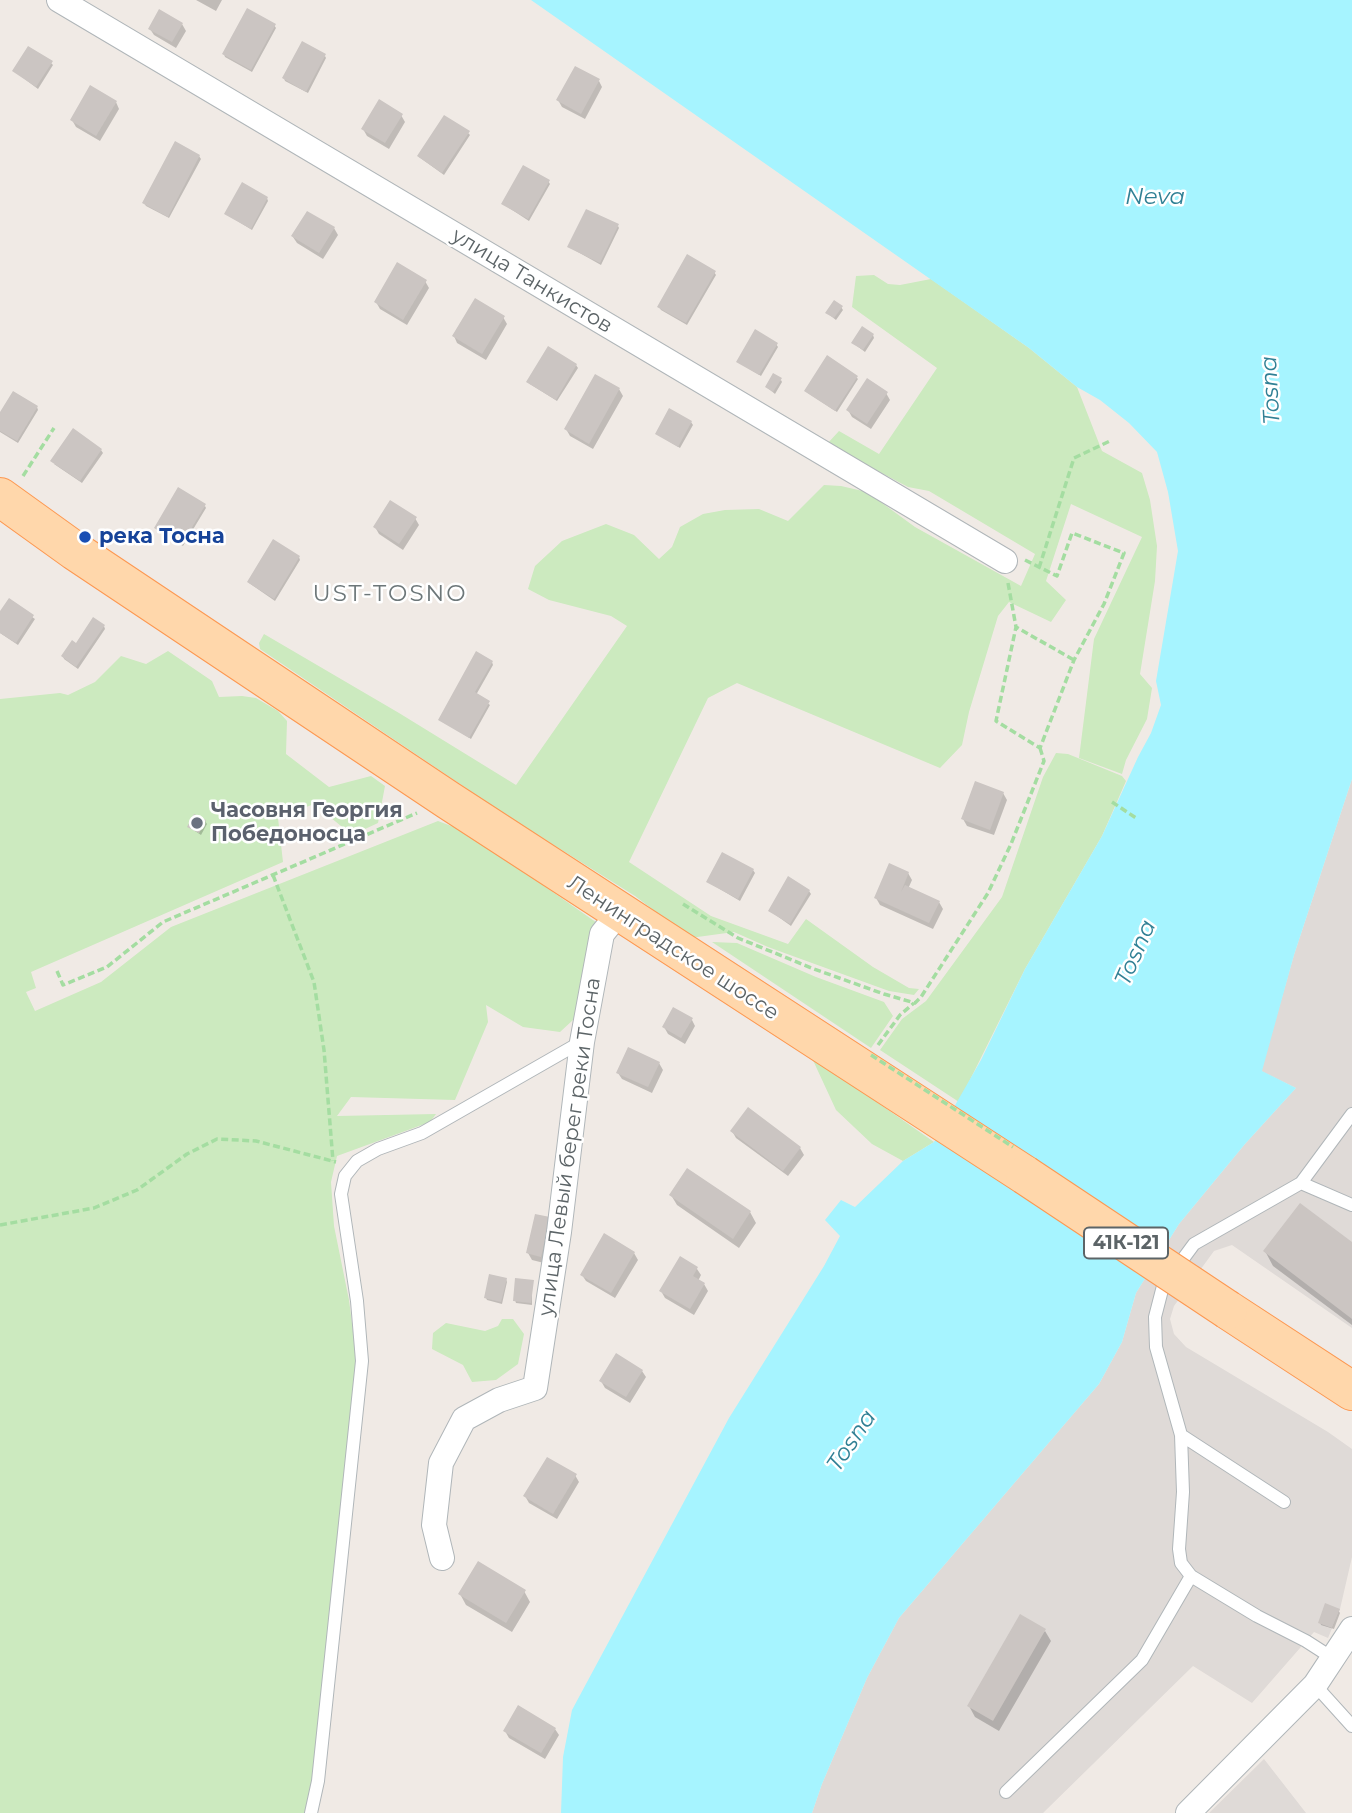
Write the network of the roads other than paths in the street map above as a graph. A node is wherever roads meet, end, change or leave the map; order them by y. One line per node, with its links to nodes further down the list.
1 (59, 0): 3 (street, улица Танкистов)
2 (3, 499): 4 (main road, Ленинградское шоссе / 41К-121)
3 (1005, 561)
4 (619, 913): 5 (street, улица Левый берег реки Тосна); 9 (main road, Ленинградское шоссе / 41К-121, bridge)
5 (582, 1042): 12 (street, улица Левый берег реки Тосна); 19 (lane)
6 (1352, 1114): 7 (lane)
7 (1301, 1183): 8 (lane); 10 (lane)
8 (1352, 1205)
9 (1352, 1391)
10 (1181, 1435): 11 (lane); 13 (lane)
11 (1284, 1502)
12 (442, 1558)
13 (1191, 1576): 15 (lane); 18 (lane)
14 (1352, 1629): 15 (street)
15 (1334, 1659): 16 (street)
16 (1315, 1685): 17 (lane); 20 (street)
17 (1352, 1726)
18 (1006, 1792)
19 (311, 1813)
20 (1188, 1813)

